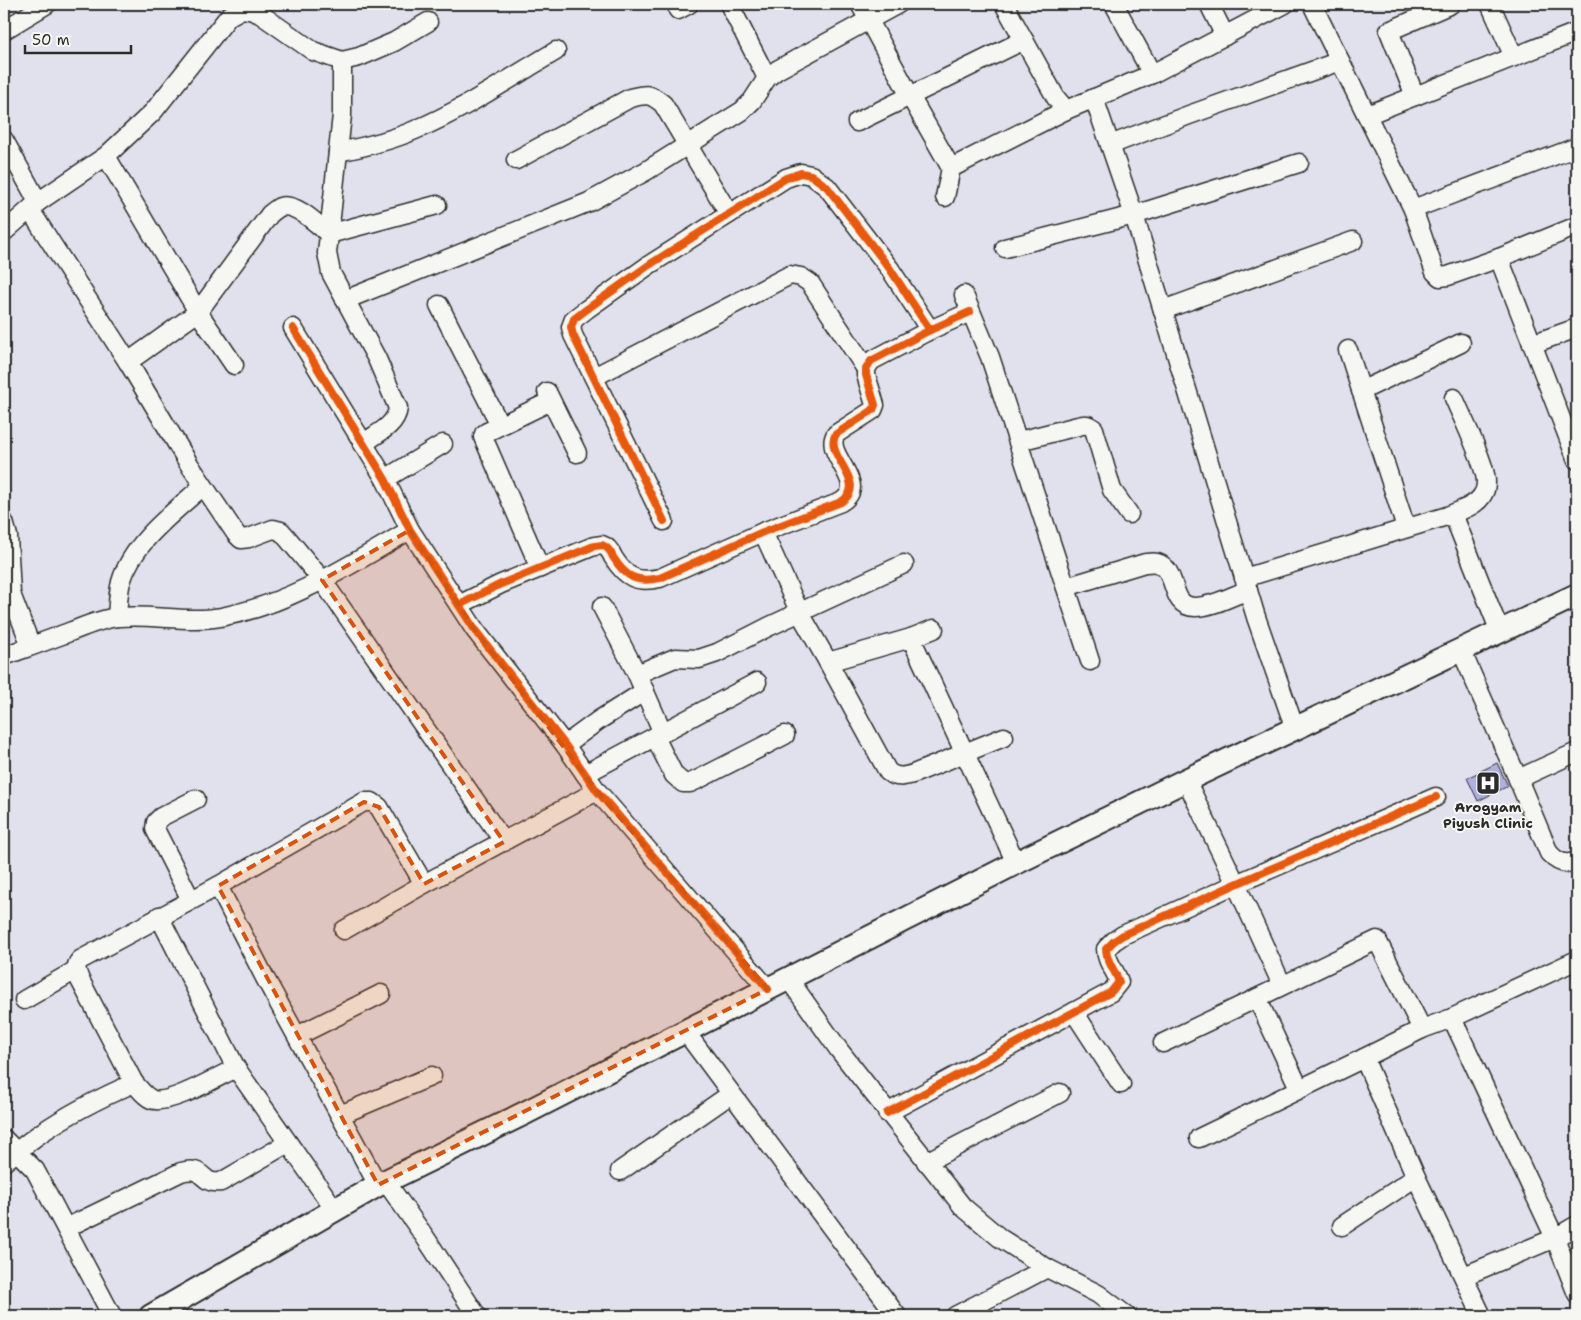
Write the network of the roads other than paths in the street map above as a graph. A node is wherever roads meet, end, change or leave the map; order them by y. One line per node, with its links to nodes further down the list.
1 (47, 4): 14 (street)
2 (729, 4): 23 (street)
3 (860, 4): 12 (street)
4 (898, 4): 12 (street)
5 (1004, 4): 17 (street)
6 (1114, 4): 22 (street)
7 (1208, 4): 16 (street)
8 (1285, 4): 16 (street)
9 (1312, 4): 21 (street)
10 (1451, 4): 25 (street)
11 (1490, 4): 19 (street)
12 (869, 20): 23 (street); 24 (street)
13 (428, 22): 20 (street)
14 (4, 30)
15 (1577, 32): 19 (street)
16 (1225, 36): 22 (street)
17 (1024, 40): 24 (street); 27 (street)
18 (556, 51): 34 (street)
19 (1514, 57): 25 (street)
20 (342, 61): 34 (street); 35 (street)
21 (1340, 61): 28 (street); 32 (street)
22 (1152, 74): 26 (street)
23 (767, 78): 31 (street)
24 (910, 96): 29 (street); 38 (street)
25 (1415, 96): 28 (street)
26 (1094, 98): 27 (street); 32 (street)
27 (1066, 110): 38 (street)
28 (1367, 115): 42 (street)
29 (857, 122)
30 (4, 140): 41 (street)
31 (689, 144): 36 (street); 43 (street); 51 (street)
32 (1110, 144): 44 (street)
33 (1577, 147): 42 (street)
34 (338, 152): 47 (street)
35 (106, 156): 41 (street); 54 (street)
36 (516, 160)
37 (1299, 163): 44 (street)
38 (951, 168): 39 (street)
39 (944, 197)
40 (437, 205): 47 (street)
41 (34, 206): 46 (street); 61 (street)
42 (1413, 209): 50 (street)
43 (729, 214): 57 (street); 64 (street)
44 (1134, 215): 49 (street); 53 (street)
45 (1577, 226): 50 (street)
46 (4, 232)
47 (329, 234): 51 (street); 54 (street)
48 (1353, 242): 53 (street)
49 (1005, 248)
50 (1499, 258): 59 (street)
51 (344, 300): 69 (street)
52 (439, 305): 67 (street)
53 (1163, 310): 85 (street)
54 (198, 312): 61 (street); 62 (street)
55 (293, 328): 69 (street)
56 (1577, 328): 59 (street)
57 (930, 330): 63 (street); 68 (street)
58 (1461, 344): 65 (street)
59 (1532, 344): 72 (street)
60 (1348, 350): 65 (street)
61 (128, 362): 74 (street)
62 (234, 364)
63 (866, 369): 64 (street); 81 (street)
64 (594, 377): 77 (street)
65 (1362, 391): 79 (street)
66 (1454, 398): 76 (street)
67 (500, 425): 71 (street); 83 (street)
68 (1018, 441): 75 (street); 86 (street)
69 (362, 444): 73 (street)
70 (443, 444): 73 (street)
71 (577, 453)
72 (1577, 460)
73 (385, 479): 80 (street)
74 (203, 486): 84 (street); 91 (street)
75 (1129, 514)
76 (1453, 514): 79 (street); 93 (street)
77 (664, 521)
78 (4, 522): 95 (street)
79 (1406, 528): 85 (street)
80 (410, 530): 84 (street); 88 (street)
81 (763, 532): 83 (street); 90 (street)
82 (904, 564): 90 (street)
83 (540, 568): 88 (street)
84 (322, 580): 91 (street); 116 (street)
85 (1246, 584): 86 (street); 103 (street)
86 (1066, 587): 98 (street)
87 (1577, 596): 93 (main road)
88 (459, 605): 107 (street)
89 (602, 607): 100 (street)
90 (800, 612): 99 (street); 100 (street)
91 (117, 617): 95 (street)
92 (934, 629): 94 (street)
93 (1500, 632): 96 (main road)
94 (911, 638): 99 (street); 109 (street)
95 (31, 646): 97 (street)
96 (1461, 650): 103 (main road); 111 (street)
97 (4, 656)
98 (1090, 661)
99 (828, 662): 109 (street)
100 (637, 674): 102 (street)
101 (757, 682): 104 (street)
102 (645, 691): 104 (street); 107 (street)
103 (1295, 730): 112 (main road)
104 (659, 735): 105 (street); 110 (street)
105 (785, 735)
106 (1004, 737): 109 (street)
107 (565, 745): 110 (street)
108 (1577, 752): 111 (street)
109 (964, 753): 118 (street)
110 (586, 774): 113 (street)
111 (1518, 778): 117 (street)
112 (1186, 780): 118 (main road); 120 (street)
113 (597, 791): 116 (street); 129 (street)
114 (1436, 797): 120 (street)
115 (196, 799): 122 (street)
116 (504, 842): 119 (street)
117 (1577, 861)
118 (1016, 863): 127 (main road)
119 (424, 884): 121 (street); 124 (street)
120 (1236, 884): 128 (street); 133 (street)
121 (218, 886): 122 (street); 137 (street)
122 (192, 900): 123 (street)
123 (160, 916): 126 (street); 140 (street)
124 (344, 930)
125 (1577, 960): 134 (street)
126 (76, 970): 132 (street); 142 (street)
127 (788, 978): 129 (main road); 147 (street)
128 (1282, 985): 131 (street); 135 (street)
129 (768, 988): 136 (main road)
130 (382, 994): 137 (street)
131 (1257, 998): 138 (street); 144 (street)
132 (24, 1000)
133 (1074, 1012): 143 (street); 147 (street)
134 (1452, 1018): 135 (street); 161 (street)
135 (1422, 1029): 139 (street)
136 (685, 1031): 146 (street); 156 (main road)
137 (297, 1036): 148 (street)
138 (1162, 1043)
139 (1364, 1058): 144 (street); 155 (street)
140 (236, 1068): 142 (street); 151 (street)
141 (432, 1076): 148 (street)
142 (134, 1082): 152 (street)
143 (1121, 1084)
144 (1298, 1088): 149 (street)
145 (1060, 1093): 153 (street)
146 (731, 1094): 154 (street); 168 (street)
147 (887, 1113): 153 (street)
148 (340, 1114): 156 (street)
149 (1199, 1138)
150 (4, 1139): 152 (street)
151 (288, 1143): 157 (street); 160 (street)
152 (10, 1157): 160 (street)
153 (926, 1162): 162 (street)
154 (620, 1171)
155 (1416, 1177): 159 (street); 163 (street)
156 (382, 1184): 157 (main road); 167 (street)
157 (335, 1210): 166 (main road)
158 (1577, 1225): 161 (street)
159 (1342, 1226)
160 (66, 1228): 165 (street)
161 (1555, 1238): 163 (street); 164 (street)
162 (1047, 1268): 169 (street); 170 (street)
163 (1464, 1276): 171 (street)
164 (1577, 1294)
165 (112, 1316)
166 (151, 1316)
167 (476, 1316)
168 (896, 1316)
169 (955, 1316)
170 (1127, 1316)
171 (1482, 1316)

